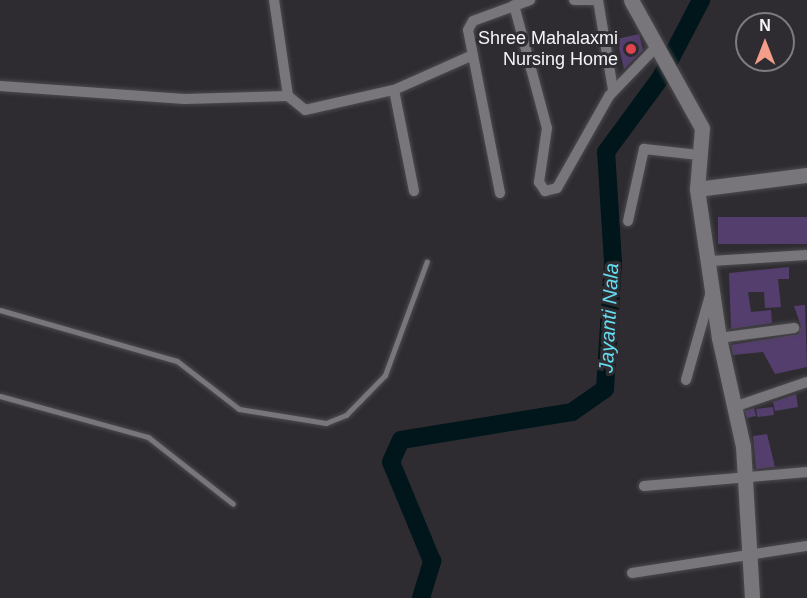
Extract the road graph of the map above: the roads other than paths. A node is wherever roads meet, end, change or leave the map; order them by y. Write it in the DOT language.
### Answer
graph roads {
  1 [pos="274,0"];
  2 [pos="530,0"];
  3 [pos="574,0"];
  4 [pos="597,0"];
  5 [pos="631,0"];
  6 [pos="514,5"];
  7 [pos="657,48"];
  8 [pos="473,55"];
  9 [pos="0,86"];
  10 [pos="394,90"];
  11 [pos="613,90"];
  12 [pos="288,96"];
  13 [pos="699,154"];
  14 [pos="807,175"];
  15 [pos="697,189"];
  16 [pos="414,191"];
  17 [pos="500,193"];
  18 [pos="628,222"];
  19 [pos="807,255"];
  20 [pos="427,261"];
  21 [pos="711,261"];
  22 [pos="714,282"];
  23 [pos="0,310"];
  24 [pos="794,328"];
  25 [pos="719,338"];
  26 [pos="686,380"];
  27 [pos="807,382"];
  28 [pos="0,396"];
  29 [pos="734,407"];
  30 [pos="807,472"];
  31 [pos="747,476"];
  32 [pos="644,486"];
  33 [pos="233,504"];
  34 [pos="807,546"];
  35 [pos="748,553"];
  36 [pos="632,573"];
  37 [pos="752,598"];
  1 -- 12 [label="street"];
  2 -- 6 [label="street"];
  3 -- 4 [label="street"];
  4 -- 11 [label="street"];
  5 -- 7 [label="main road"];
  6 -- 8 [label="street"];
  6 -- 11 [label="street"];
  7 -- 11 [label="street"];
  7 -- 13 [label="main road"];
  8 -- 10 [label="street"];
  8 -- 17 [label="street"];
  9 -- 12 [label="street"];
  10 -- 12 [label="street"];
  10 -- 16 [label="street"];
  13 -- 15 [label="main road"];
  13 -- 18 [label="street"];
  14 -- 15 [label="main road"];
  15 -- 21 [label="main road"];
  19 -- 21 [label="street"];
  20 -- 23 [label="lane"];
  21 -- 22 [label="main road"];
  22 -- 25 [label="main road"];
  22 -- 26 [label="street"];
  24 -- 25 [label="street"];
  25 -- 29 [label="main road"];
  27 -- 29 [label="street"];
  28 -- 33 [label="lane"];
  29 -- 31 [label="main road"];
  30 -- 31 [label="street"];
  31 -- 32 [label="street"];
  31 -- 35 [label="main road"];
  34 -- 35 [label="street"];
  35 -- 36 [label="street"];
  35 -- 37 [label="main road"];
}
